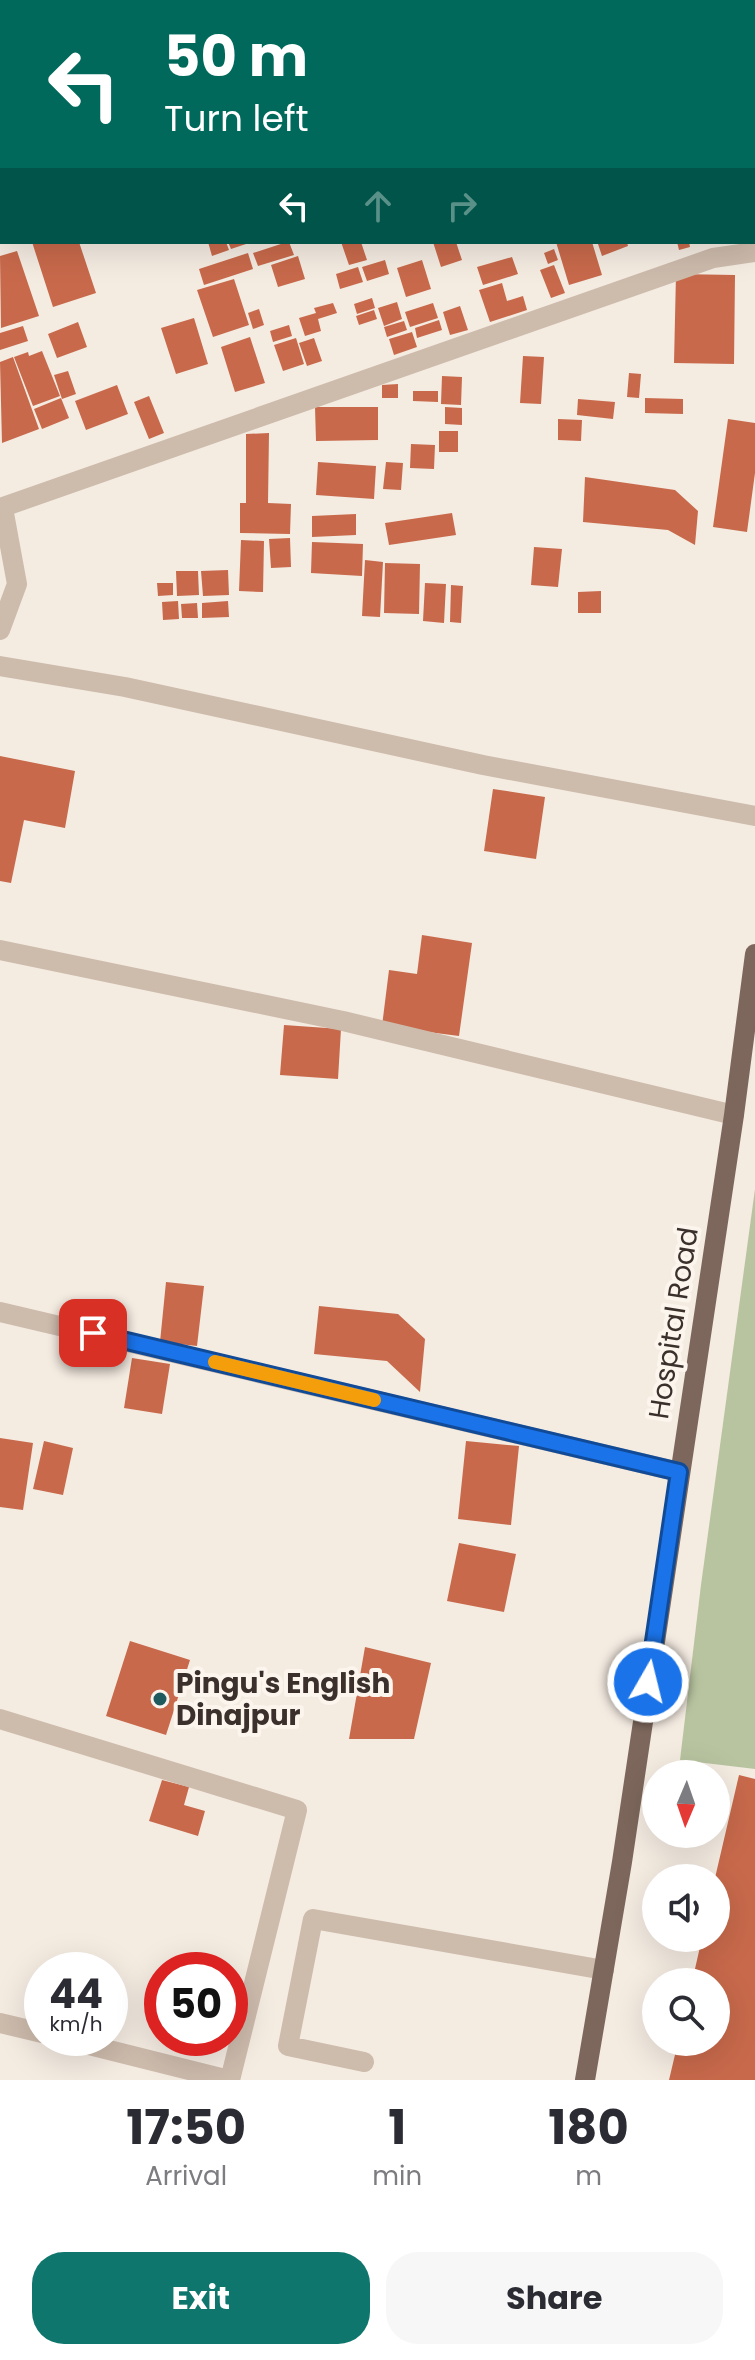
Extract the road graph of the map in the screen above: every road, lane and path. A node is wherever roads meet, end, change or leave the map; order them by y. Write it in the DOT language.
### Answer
graph roads {
  1 [pos="755,252"];
  2 [pos="1,508"];
  3 [pos="0,630"];
  4 [pos="0,666"];
  5 [pos="755,816"];
  6 [pos="0,950"];
  7 [pos="755,954"];
  8 [pos="734,1115"];
  9 [pos="0,1312"];
  10 [pos="679,1472"];
  11 [pos="0,1719"];
  12 [pos="604,1970"];
  13 [pos="0,2023"];
  14 [pos="24,2029"];
  15 [pos="128,2055"];
  16 [pos="364,2062"];
  17 [pos="230,2080"];
  18 [pos="585,2080"];
  1 -- 2 [label="street"];
  2 -- 3 [label="street"];
  4 -- 5 [label="street"];
  6 -- 8 [label="street"];
  7 -- 8 [label="main road, Hospital Road"];
  8 -- 10 [label="main road, Hospital Road"];
  9 -- 10 [label="street"];
  10 -- 12 [label="main road, Hospital Road"];
  11 -- 17 [label="street"];
  12 -- 16 [label="street"];
  12 -- 18 [label="main road, Hospital Road"];
  13 -- 14 [label="street"];
  15 -- 17 [label="street"];
}
